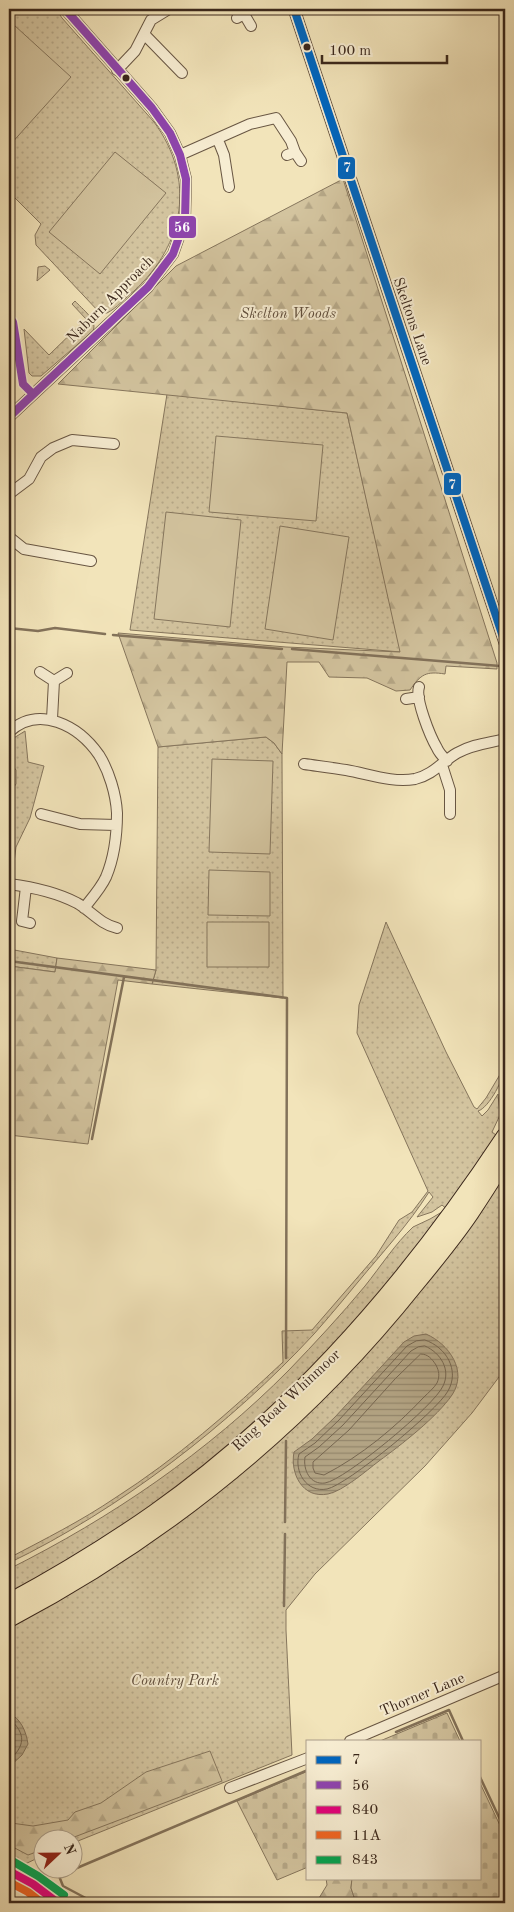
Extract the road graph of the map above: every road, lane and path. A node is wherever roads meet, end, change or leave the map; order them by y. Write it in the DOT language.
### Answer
graph roads {
  1 [pos="65,9"];
  2 [pos="170,9"];
  3 [pos="294,9"];
  4 [pos="241,13"];
  5 [pos="250,26"];
  6 [pos="144,34"];
  7 [pos="117,70"];
  8 [pos="182,74"];
  9 [pos="218,140"];
  10 [pos="180,156"];
  11 [pos="294,156"];
  12 [pos="229,187"];
  13 [pos="9,417"];
  14 [pos="114,444"];
  15 [pos="9,494"];
  16 [pos="9,536"];
  17 [pos="91,561"];
  18 [pos="505,643"];
  19 [pos="40,672"];
  20 [pos="67,673"];
  21 [pos="54,681"];
  22 [pos="406,699"];
  23 [pos="52,719"];
  24 [pos="9,732"];
  25 [pos="505,739"];
  26 [pos="444,763"];
  27 [pos="304,764"];
  28 [pos="41,814"];
  29 [pos="450,814"];
  30 [pos="116,825"];
  31 [pos="9,884"];
  32 [pos="26,887"];
  33 [pos="84,908"];
  34 [pos="30,922"];
  35 [pos="117,928"];
  36 [pos="504,1138"];
  37 [pos="505,1160"];
  38 [pos="464,1210"];
  39 [pos="9,1602"];
  40 [pos="9,1620"];
  41 [pos="505,1675"];
  42 [pos="352,1740"];
  43 [pos="306,1759"];
  44 [pos="230,1788"];
  45 [pos="9,1871"];
  46 [pos="9,1886"];
  47 [pos="57,1903"];
  1 -- 7 [label="street, Naburn Approach"];
  2 -- 6 [label="street"];
  3 -- 18 [label="street, Skeltons Lane"];
  4 -- 5 [label="street"];
  6 -- 7 [label="street"];
  6 -- 8 [label="street"];
  7 -- 10 [label="street, Naburn Approach"];
  9 -- 10 [label="street"];
  9 -- 11 [label="street"];
  9 -- 12 [label="street"];
  10 -- 13 [label="street, Naburn Approach"];
  14 -- 15 [label="street"];
  16 -- 17 [label="street"];
  19 -- 21 [label="street"];
  20 -- 21 [label="street"];
  21 -- 23 [label="street"];
  22 -- 26 [label="street"];
  23 -- 24 [label="street"];
  23 -- 30 [label="street"];
  25 -- 26 [label="street"];
  26 -- 27 [label="street"];
  26 -- 29 [label="street"];
  28 -- 30 [label="street"];
  30 -- 33 [label="street"];
  31 -- 32 [label="street"];
  32 -- 33 [label="street"];
  32 -- 34 [label="street"];
  33 -- 35 [label="street"];
  36 -- 38 [label="highway, Ring Road Whinmoor"];
  37 -- 38 [label="highway, Ring Road Whinmoor"];
  38 -- 39 [label="highway, Ring Road Whinmoor"];
  38 -- 40 [label="highway, Ring Road Whinmoor"];
  41 -- 42 [label="street, Thorner Lane"];
  43 -- 44 [label="street"];
  45 -- 47 [label="highway"];
  46 -- 47 [label="highway"];
}
